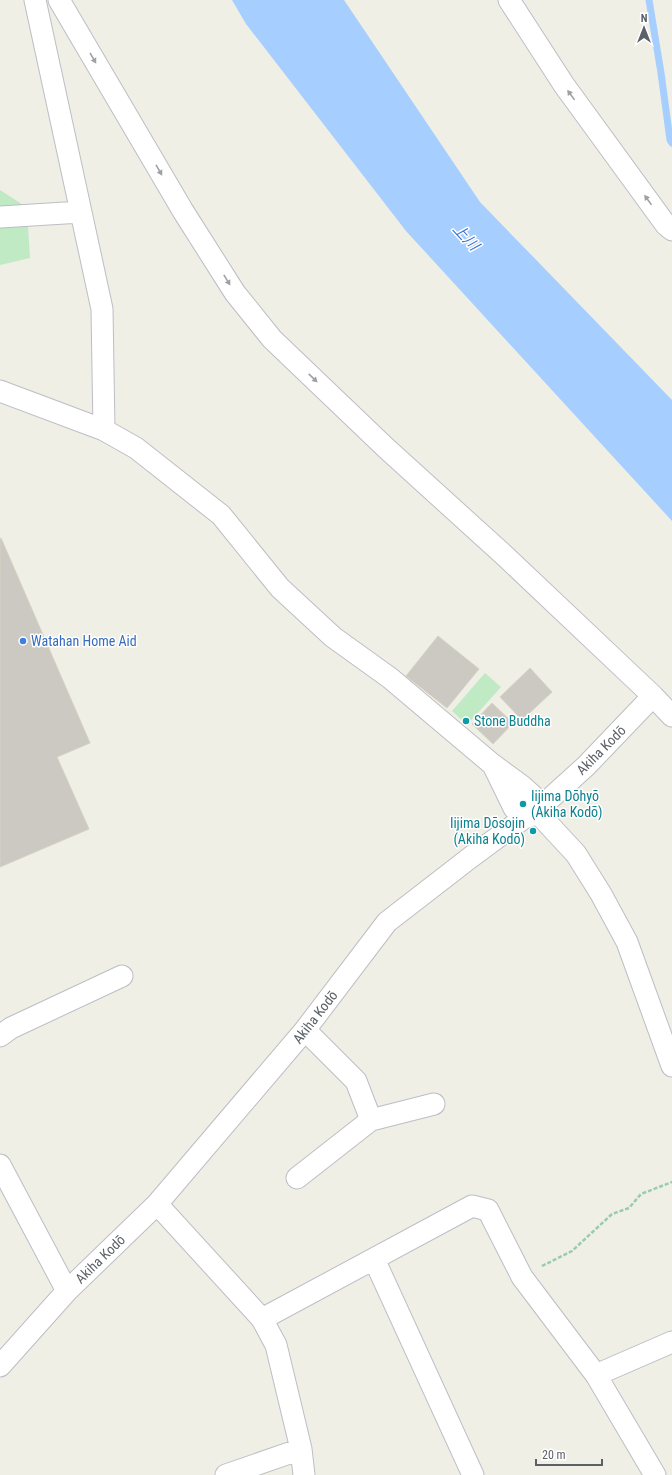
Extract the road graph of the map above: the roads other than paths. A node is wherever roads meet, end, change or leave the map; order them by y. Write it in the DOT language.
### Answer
graph roads {
  1 [pos="35,0"];
  2 [pos="59,0"];
  3 [pos="75,0"];
  4 [pos="509,0"];
  5 [pos="80,35"];
  6 [pos="81,212"];
  7 [pos="0,217"];
  8 [pos="672,230"];
  9 [pos="0,391"];
  10 [pos="104,430"];
  11 [pos="653,696"];
  12 [pos="672,716"];
  13 [pos="535,812"];
  14 [pos="122,976"];
  15 [pos="305,1030"];
  16 [pos="0,1036"];
  17 [pos="672,1066"];
  18 [pos="434,1104"];
  19 [pos="371,1120"];
  20 [pos="0,1165"];
  21 [pos="297,1178"];
  22 [pos="157,1204"];
  23 [pos="374,1259"];
  24 [pos="67,1291"];
  25 [pos="262,1319"];
  26 [pos="672,1342"];
  27 [pos="0,1366"];
  28 [pos="596,1375"];
  29 [pos="301,1449"];
  30 [pos="226,1475"];
  31 [pos="304,1475"];
  32 [pos="473,1475"];
  33 [pos="653,1475"];
  1 -- 6 [label="street"];
  2 -- 5 [label="street"];
  3 -- 5 [label="street"];
  8 -- 4 [label="street, one-way"];
  5 -- 11 [label="street, one-way"];
  6 -- 7 [label="street"];
  6 -- 10 [label="street"];
  9 -- 10 [label="street"];
  10 -- 13 [label="street"];
  11 -- 12 [label="street"];
  11 -- 13 [label="street, Akiha Kodō"];
  13 -- 15 [label="street, Akiha Kodō"];
  13 -- 17 [label="street"];
  14 -- 16 [label="street"];
  15 -- 19 [label="street"];
  15 -- 22 [label="street, Akiha Kodō"];
  18 -- 19 [label="street"];
  19 -- 21 [label="street"];
  20 -- 24 [label="street"];
  22 -- 24 [label="street, Akiha Kodō"];
  22 -- 25 [label="street"];
  23 -- 25 [label="street"];
  23 -- 28 [label="street"];
  23 -- 32 [label="street"];
  24 -- 27 [label="street, Akiha Kodō"];
  25 -- 29 [label="street"];
  26 -- 28 [label="street"];
  28 -- 33 [label="street"];
  29 -- 30 [label="street"];
  29 -- 31 [label="street"];
}
